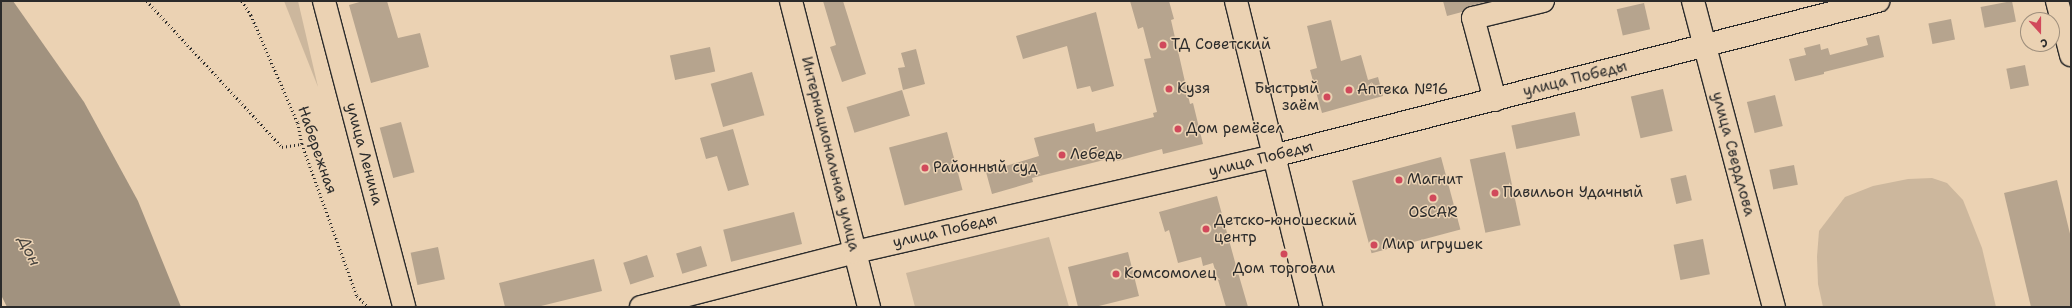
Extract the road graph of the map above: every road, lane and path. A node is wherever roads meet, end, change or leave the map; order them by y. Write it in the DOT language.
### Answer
graph roads {
  1 [pos="147,1"];
  2 [pos="242,1"];
  3 [pos="324,1"];
  4 [pos="791,1"];
  5 [pos="1236,1"];
  6 [pos="1543,1"];
  7 [pos="1693,1"];
  8 [pos="1878,1"];
  9 [pos="2056,1"];
  10 [pos="1856,4"];
  11 [pos="1705,46"];
  12 [pos="2071,55"];
  13 [pos="1495,100"];
  14 [pos="302,144"];
  15 [pos="1274,156"];
  16 [pos="855,252"];
  17 [pos="369,307"];
  18 [pos="404,307"];
  19 [pos="641,307"];
  20 [pos="869,307"];
  21 [pos="1311,307"];
  22 [pos="1774,307"];
  1 -- 14 [label="path"];
  2 -- 14 [label="path, Набережная"];
  3 -- 18 [label="street, улица Ленина"];
  4 -- 16 [label="street, Интернациональная улица"];
  5 -- 15 [label="street"];
  6 -- 13 [label="street"];
  7 -- 11 [label="street, улица Свердлова"];
  8 -- 10 [label="street, улица Победы"];
  9 -- 12 [label="street"];
  10 -- 11 [label="street, улица Победы"];
  11 -- 13 [label="street, улица Победы"];
  11 -- 22 [label="street, улица Свердлова"];
  13 -- 15 [label="street, улица Победы"];
  14 -- 17 [label="path, Набережная"];
  15 -- 16 [label="street, улица Победы"];
  15 -- 21 [label="street"];
  16 -- 19 [label="street, улица Победы"];
  16 -- 20 [label="street, Интернациональная улица"];
}
